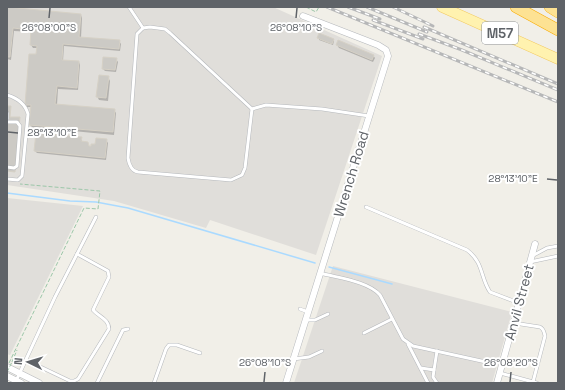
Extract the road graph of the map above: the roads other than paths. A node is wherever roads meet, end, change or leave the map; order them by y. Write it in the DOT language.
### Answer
graph roads {
  1 [pos="129,7"];
  2 [pos="442,7"];
  3 [pos="516,7"];
  4 [pos="550,7"];
  5 [pos="558,12"];
  6 [pos="303,16"];
  7 [pos="143,28"];
  8 [pos="558,30"];
  9 [pos="558,59"];
  10 [pos="7,95"];
  11 [pos="252,109"];
  12 [pos="7,113"];
  13 [pos="370,116"];
  14 [pos="7,120"];
  15 [pos="7,167"];
  16 [pos="7,179"];
  17 [pos="366,207"];
  18 [pos="96,217"];
  19 [pos="535,244"];
  20 [pos="558,246"];
  21 [pos="77,254"];
  22 [pos="558,256"];
  23 [pos="531,259"];
  24 [pos="320,273"];
  25 [pos="519,303"];
  26 [pos="300,309"];
  27 [pos="308,312"];
  28 [pos="328,314"];
  29 [pos="306,320"];
  30 [pos="392,320"];
  31 [pos="514,323"];
  32 [pos="128,329"];
  33 [pos="364,333"];
  34 [pos="408,344"];
  35 [pos="322,350"];
  36 [pos="437,351"];
  37 [pos="200,353"];
  38 [pos="293,358"];
  39 [pos="26,360"];
  40 [pos="486,362"];
  41 [pos="7,367"];
  42 [pos="421,368"];
  43 [pos="434,370"];
  44 [pos="20,373"];
  45 [pos="500,373"];
  46 [pos="8,377"];
  47 [pos="18,382"];
  48 [pos="535,382"];
  49 [pos="39,383"];
  50 [pos="97,383"];
  51 [pos="154,383"];
  52 [pos="286,383"];
  53 [pos="428,383"];
  54 [pos="437,383"];
  55 [pos="497,383"];
  1 -- 7 [label="lane"];
  2 -- 9 [label="main road, M57"];
  3 -- 8 [label="highway"];
  4 -- 5 [label="highway"];
  6 -- 13 [label="street, Wrench Road"];
  7 -- 11 [label="lane"];
  7 -- 11 [label="lane"];
  10 -- 16 [label="lane"];
  11 -- 13 [label="lane"];
  12 -- 14 [label="lane"];
  13 -- 24 [label="street, Wrench Road"];
  14 -- 15 [label="lane"];
  17 -- 25 [label="lane"];
  18 -- 21 [label="lane"];
  19 -- 23 [label="street, Anvil Street"];
  20 -- 23 [label="lane"];
  21 -- 39 [label="lane"];
  21 -- 39 [label="lane"];
  22 -- 23 [label="lane"];
  23 -- 25 [label="street, Anvil Street"];
  24 -- 27 [label="street, Wrench Road"];
  24 -- 30 [label="lane"];
  25 -- 31 [label="street, Anvil Street"];
  26 -- 27 [label="lane"];
  27 -- 29 [label="street, Wrench Road"];
  28 -- 29 [label="lane"];
  29 -- 38 [label="street, Wrench Road"];
  30 -- 33 [label="lane"];
  30 -- 34 [label="lane"];
  31 -- 45 [label="street, Anvil Street"];
  31 -- 48 [label="lane"];
  32 -- 50 [label="lane"];
  34 -- 36 [label="lane"];
  34 -- 42 [label="lane"];
  35 -- 38 [label="lane"];
  36 -- 40 [label="lane"];
  36 -- 43 [label="lane"];
  37 -- 51 [label="lane"];
  38 -- 52 [label="street, Wrench Road"];
  39 -- 44 [label="lane"];
  41 -- 44 [label="street"];
  42 -- 43 [label="lane"];
  42 -- 53 [label="lane"];
  43 -- 54 [label="lane"];
  44 -- 47 [label="lane"];
  44 -- 49 [label="street"];
  45 -- 48 [label="lane"];
  45 -- 55 [label="street, Anvil Street"];
  46 -- 47 [label="street"];
}
